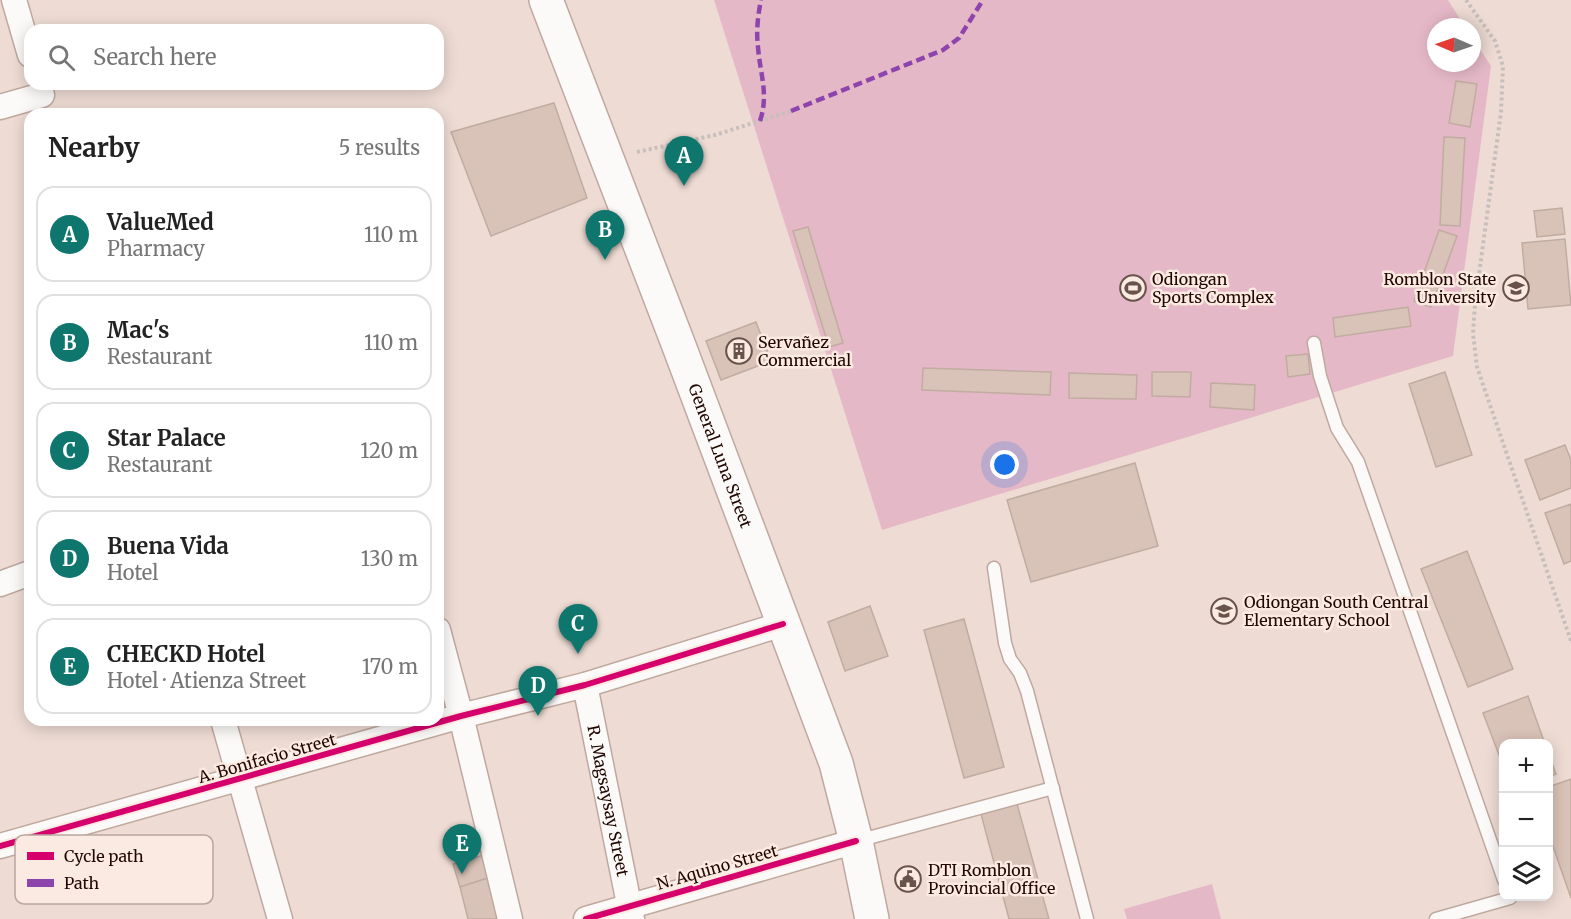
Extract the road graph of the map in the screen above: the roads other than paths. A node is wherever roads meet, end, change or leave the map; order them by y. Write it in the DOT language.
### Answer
graph roads {
  1 [pos="14,0"];
  2 [pos="546,0"];
  3 [pos="24,34"];
  4 [pos="43,98"];
  5 [pos="0,107"];
  6 [pos="1314,343"];
  7 [pos="994,568"];
  8 [pos="24,575"];
  9 [pos="0,584"];
  10 [pos="783,624"];
  11 [pos="444,652"];
  12 [pos="585,685"];
  13 [pos="461,716"];
  14 [pos="444,721"];
  15 [pos="225,726"];
  16 [pos="426,726"];
  17 [pos="240,780"];
  18 [pos="1053,788"];
  19 [pos="40,835"];
  20 [pos="856,841"];
  21 [pos="15,842"];
  22 [pos="0,846"];
  23 [pos="1499,868"];
  24 [pos="1499,901"];
  25 [pos="631,912"];
  26 [pos="280,919"];
  27 [pos="510,919"];
  28 [pos="586,919"];
  29 [pos="872,919"];
  30 [pos="1087,919"];
  31 [pos="1436,919"];
  1 -- 3 [label="street"];
  2 -- 10 [label="main road, General Luna Street"];
  4 -- 5 [label="street"];
  6 -- 23 [label="lane"];
  7 -- 18 [label="lane"];
  8 -- 9 [label="street"];
  10 -- 12 [label="street, A. Bonifacio Street"];
  10 -- 20 [label="main road, General Luna Street"];
  11 -- 13 [label="street"];
  12 -- 13 [label="street, A. Bonifacio Street"];
  12 -- 25 [label="street, R. Magsaysay Street"];
  13 -- 14 [label="street, A. Bonifacio Street"];
  13 -- 27 [label="street"];
  15 -- 17 [label="street"];
  16 -- 17 [label="street, A. Bonifacio Street"];
  17 -- 19 [label="street, A. Bonifacio Street"];
  17 -- 26 [label="street"];
  18 -- 20 [label="lane"];
  18 -- 30 [label="lane"];
  20 -- 25 [label="street, N. Aquino Street"];
  20 -- 29 [label="main road, General Luna Street"];
  21 -- 22 [label="street, A. Bonifacio Street"];
  24 -- 31 [label="lane"];
  25 -- 28 [label="street, N. Aquino Street"];
}
